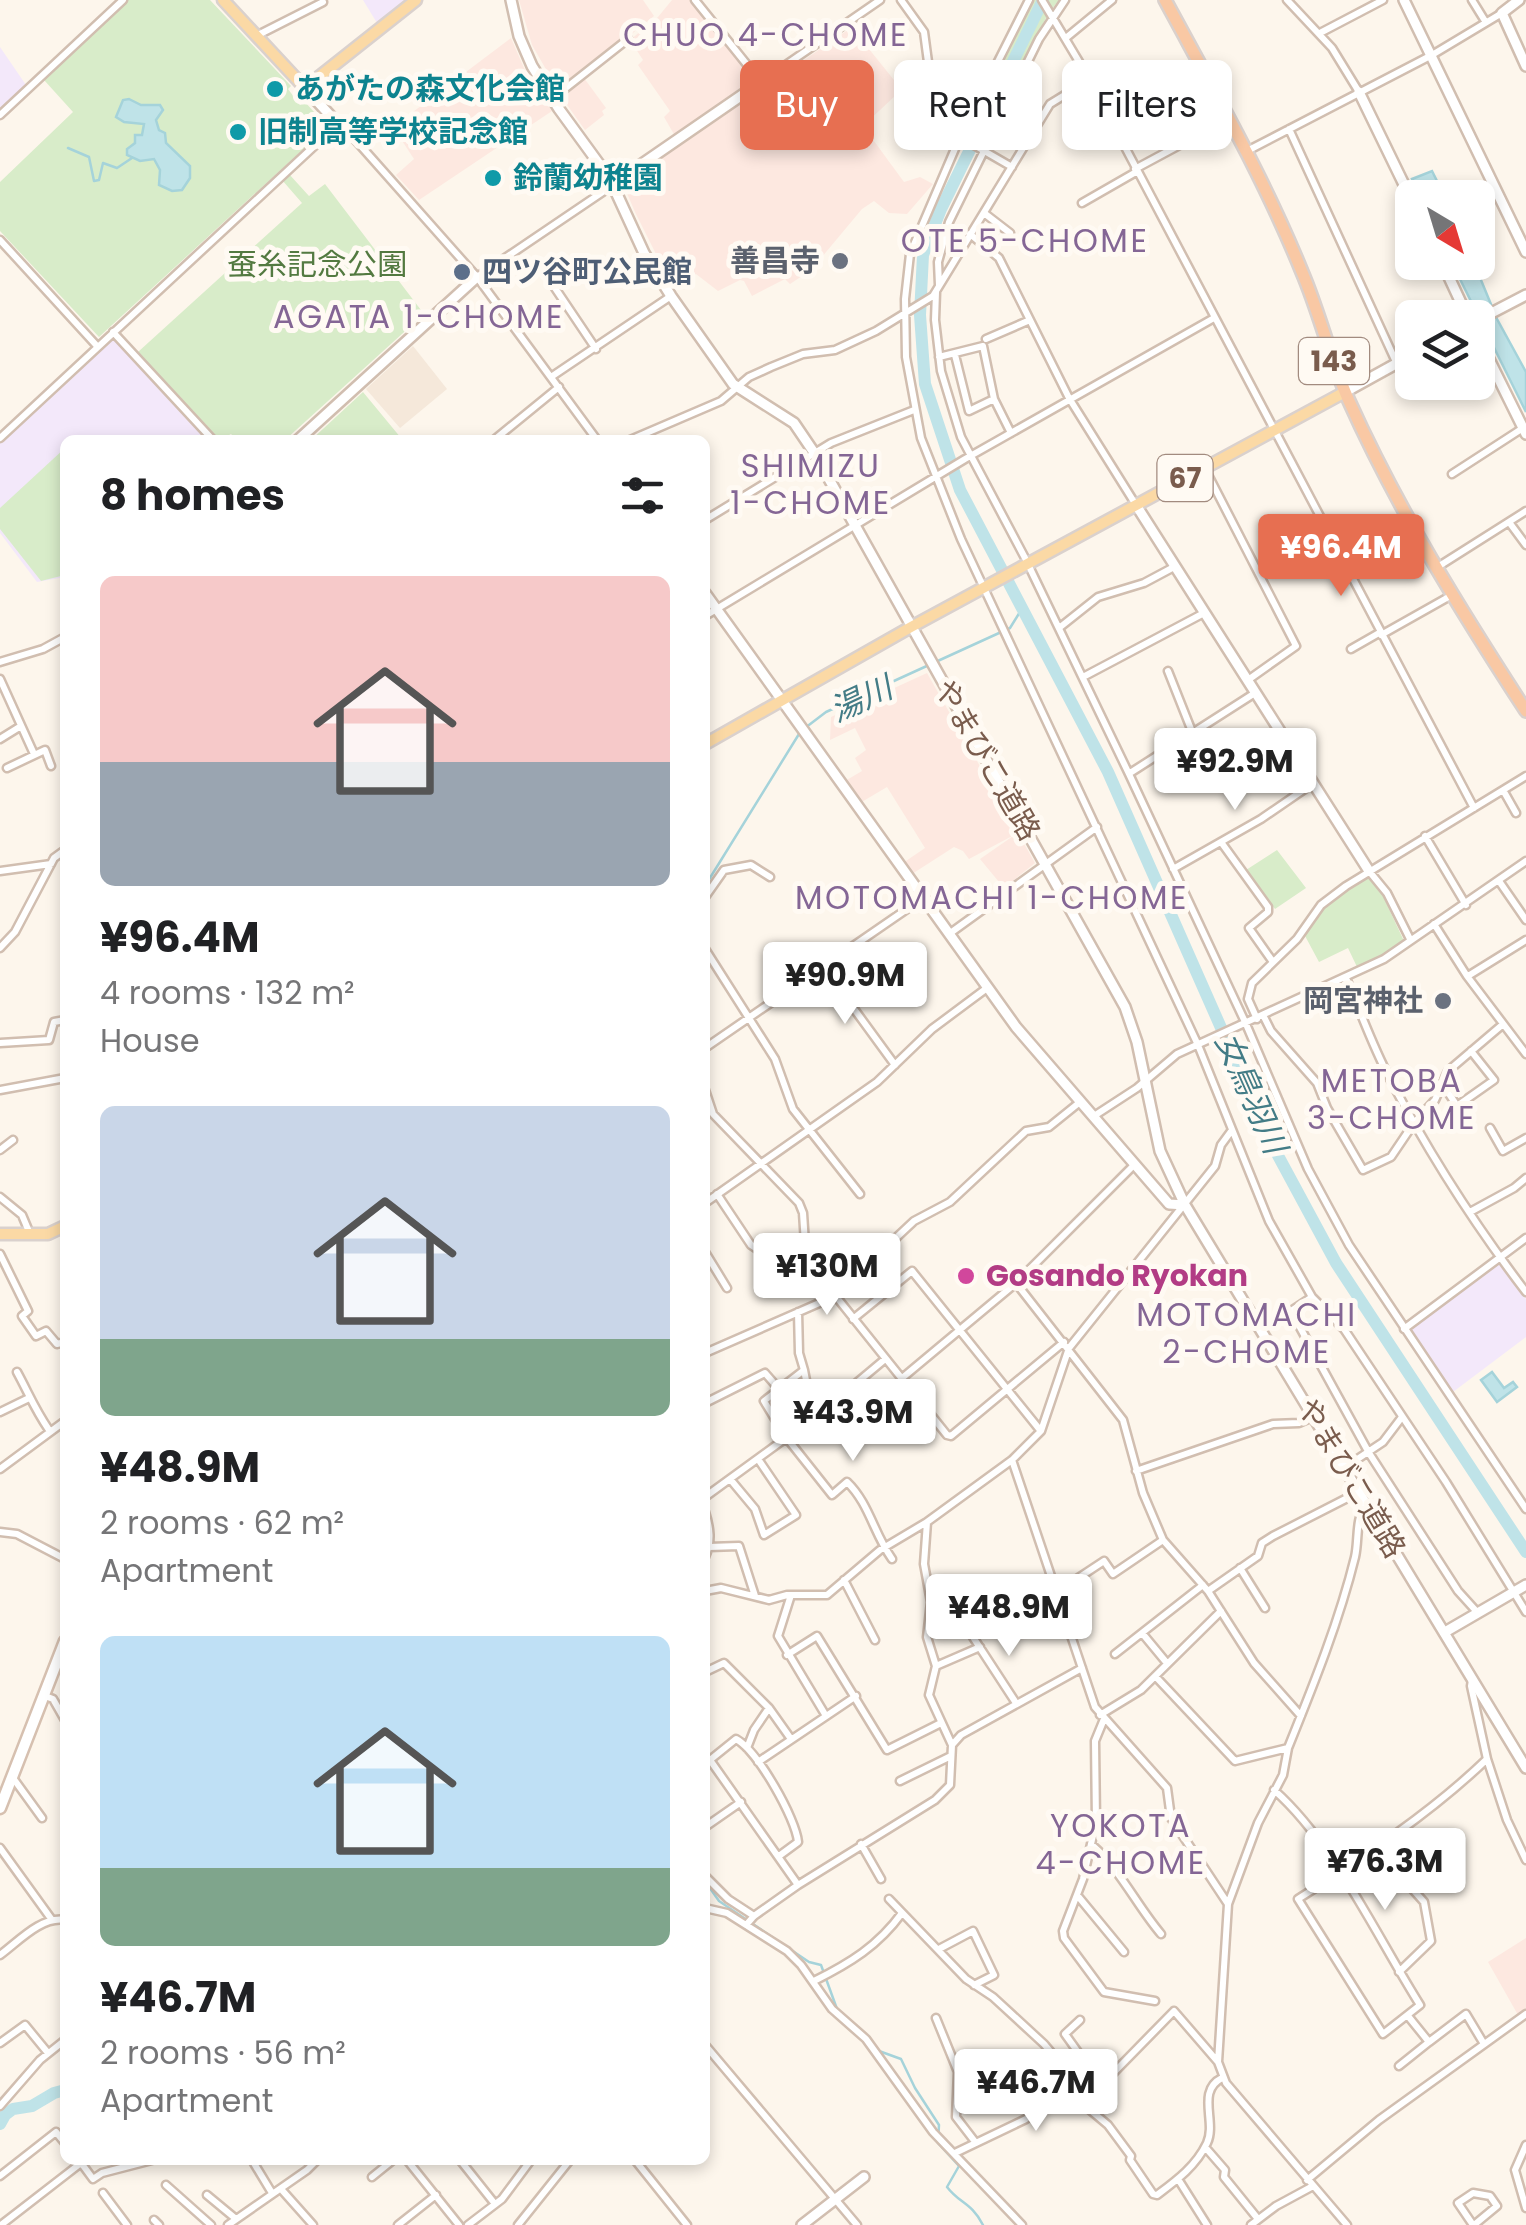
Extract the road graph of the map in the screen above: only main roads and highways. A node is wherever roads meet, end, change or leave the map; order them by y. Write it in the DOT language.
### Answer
graph roads {
  1 [pos="223,0"];
  2 [pos="416,0"];
  3 [pos="1165,0"];
  4 [pos="1346,392"];
  5 [pos="1526,711"];
  6 [pos="710,741"];
  7 [pos="60,1228"];
  8 [pos="0,1234"];
  9 [pos="60,1654"];
  10 [pos="0,1808"];
  1 -- 2 [label="main road"];
  3 -- 4 [label="highway, 143"];
  4 -- 5 [label="highway, 143"];
  4 -- 6 [label="main road, 67"];
  7 -- 8 [label="main road"];
  9 -- 10 [label="main road"];
}
